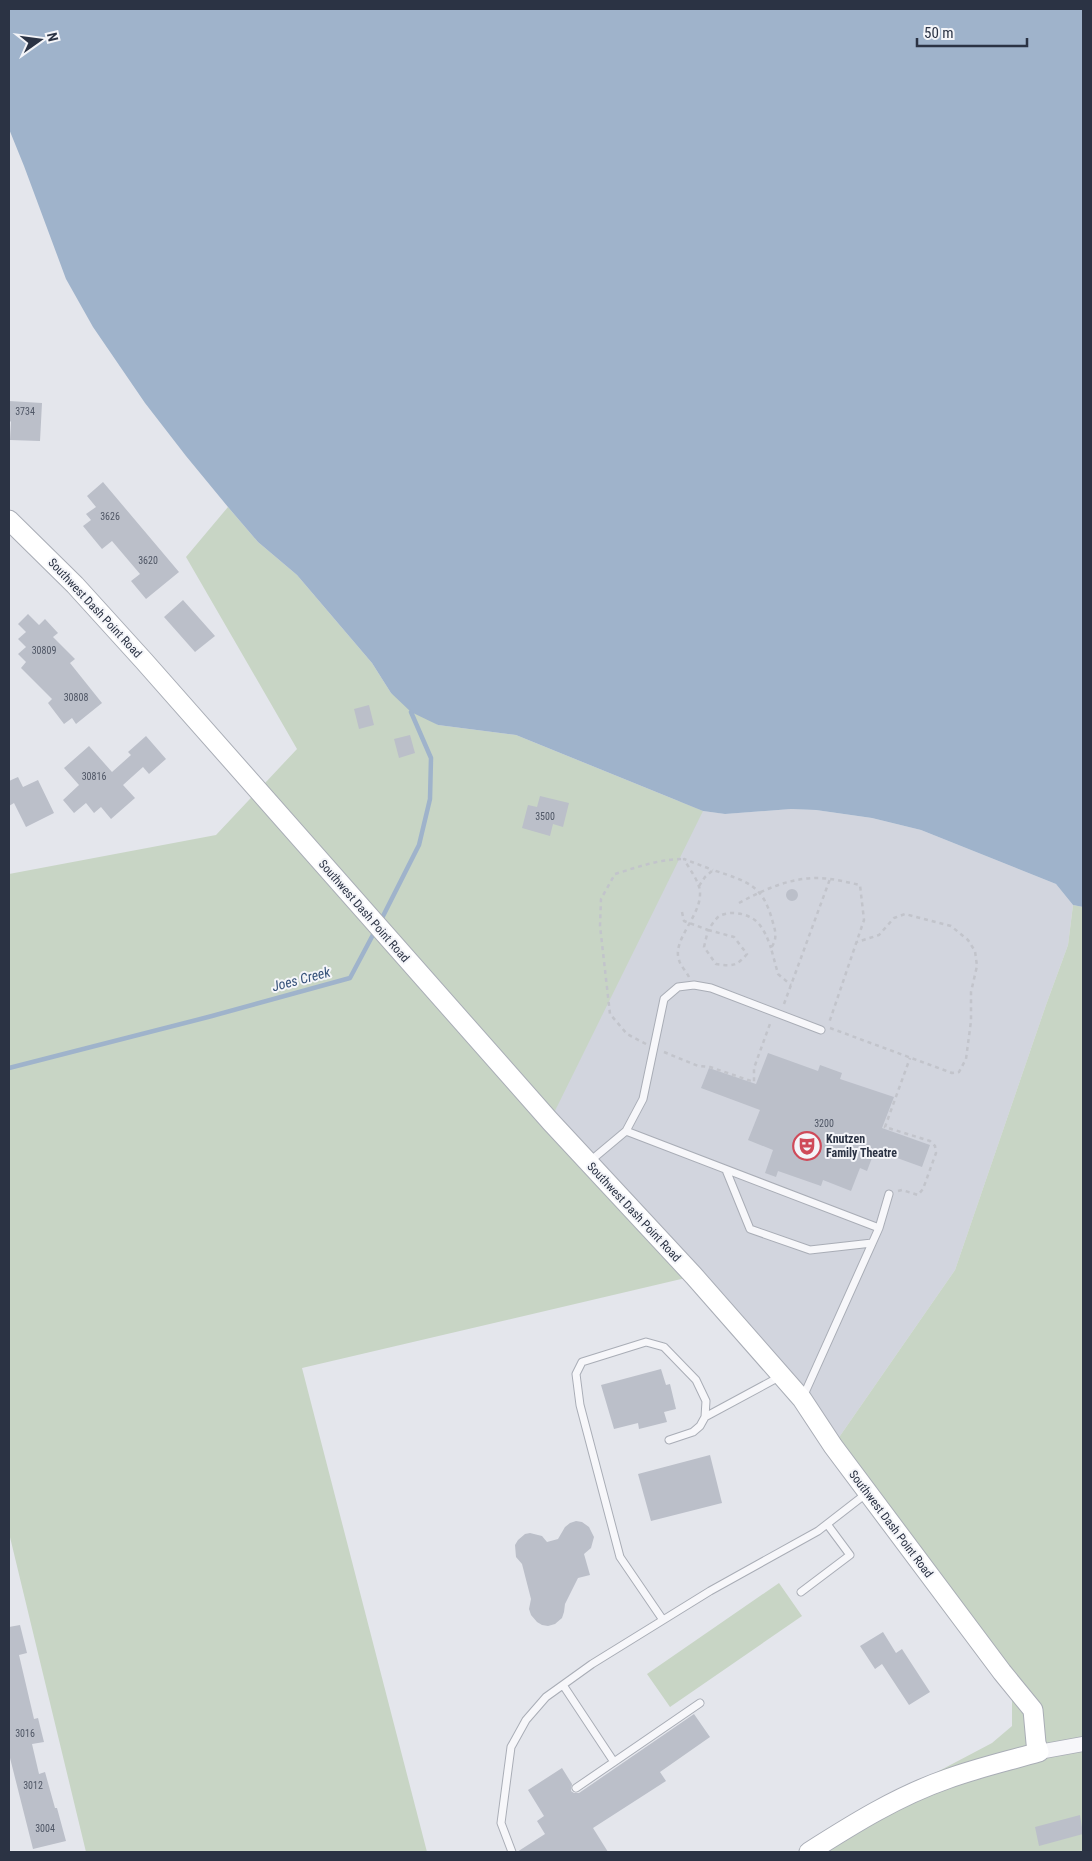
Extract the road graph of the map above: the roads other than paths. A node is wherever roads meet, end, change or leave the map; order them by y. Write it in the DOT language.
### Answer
graph roads {
  1 [pos="9,520"];
  2 [pos="821,1030"];
  3 [pos="626,1131"];
  4 [pos="588,1162"];
  5 [pos="726,1170"];
  6 [pos="890,1194"];
  7 [pos="879,1228"];
  8 [pos="872,1243"];
  9 [pos="782,1376"];
  10 [pos="802,1399"];
  11 [pos="705,1418"];
  12 [pos="668,1440"];
  13 [pos="868,1493"];
  14 [pos="827,1524"];
  15 [pos="801,1592"];
  16 [pos="663,1620"];
  17 [pos="563,1685"];
  18 [pos="700,1703"];
  19 [pos="1083,1744"];
  20 [pos="1039,1752"];
  21 [pos="614,1762"];
  22 [pos="576,1788"];
  23 [pos="512,1852"];
  24 [pos="809,1852"];
  1 -- 4 [label="main road, Southwest Dash Point Road"];
  2 -- 3 [label="lane"];
  3 -- 4 [label="lane"];
  3 -- 5 [label="lane"];
  4 -- 9 [label="main road, Southwest Dash Point Road"];
  5 -- 7 [label="lane"];
  5 -- 8 [label="lane"];
  6 -- 7 [label="lane"];
  7 -- 8 [label="lane"];
  8 -- 10 [label="lane"];
  9 -- 10 [label="main road, Southwest Dash Point Road"];
  9 -- 11 [label="lane"];
  10 -- 13 [label="main road, Southwest Dash Point Road"];
  11 -- 12 [label="lane"];
  11 -- 16 [label="lane"];
  13 -- 14 [label="lane"];
  13 -- 20 [label="main road, Southwest Dash Point Road"];
  14 -- 15 [label="lane"];
  14 -- 16 [label="lane"];
  16 -- 17 [label="lane"];
  17 -- 21 [label="lane"];
  17 -- 23 [label="lane"];
  18 -- 21 [label="lane"];
  19 -- 20 [label="street"];
  20 -- 24 [label="main road"];
  21 -- 22 [label="lane"];
}
